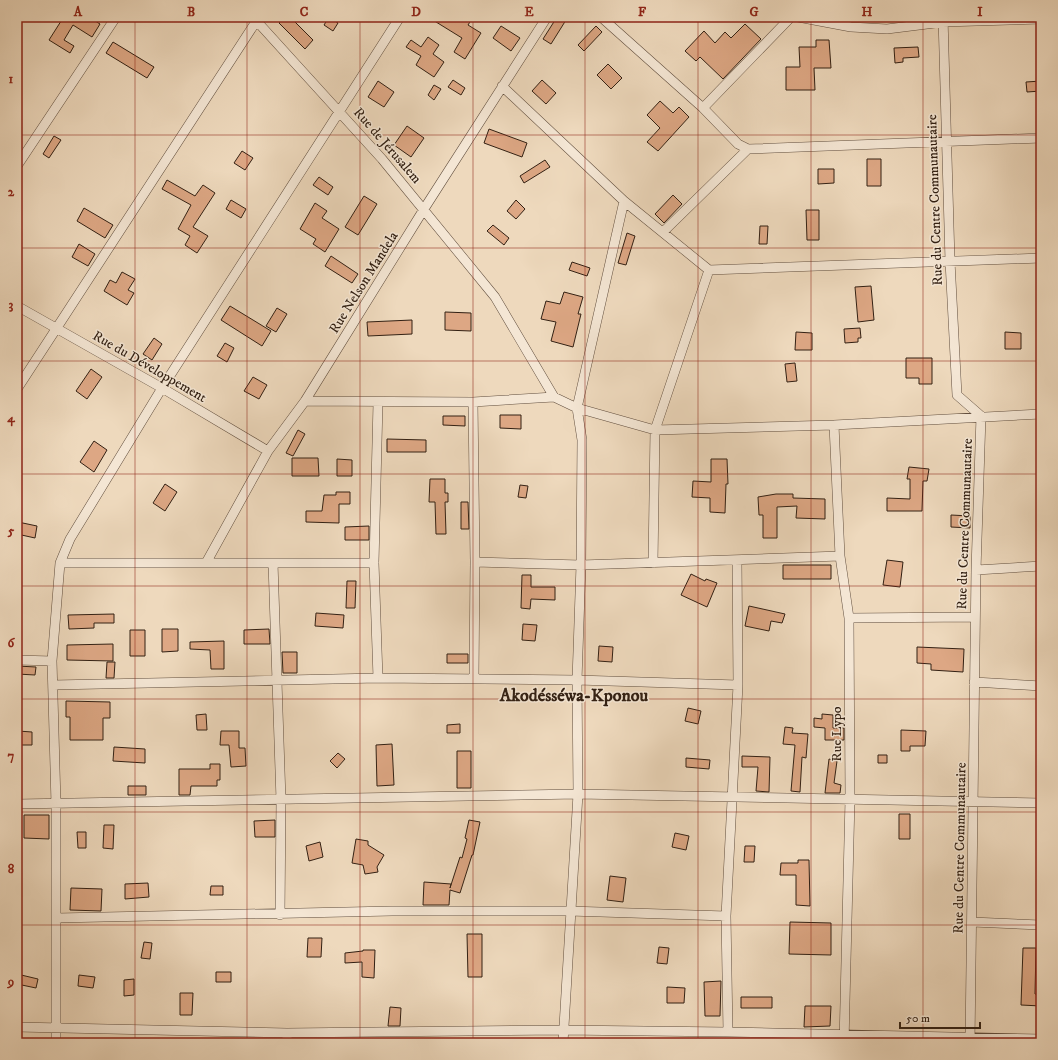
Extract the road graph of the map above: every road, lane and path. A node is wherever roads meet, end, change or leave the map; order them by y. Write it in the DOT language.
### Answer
graph roads {
  1 [pos="116,17"];
  2 [pos="400,17"];
  3 [pos="547,17"];
  4 [pos="601,17"];
  5 [pos="791,17"];
  6 [pos="798,17"];
  7 [pos="256,18"];
  8 [pos="943,19"];
  9 [pos="1041,19"];
  10 [pos="502,86"];
  11 [pos="703,108"];
  12 [pos="340,110"];
  13 [pos="1041,138"];
  14 [pos="946,142"];
  15 [pos="748,149"];
  16 [pos="17,166"];
  17 [pos="624,201"];
  18 [pos="424,209"];
  19 [pos="663,232"];
  20 [pos="1041,258"];
  21 [pos="950,261"];
  22 [pos="709,270"];
  23 [pos="17,306"];
  24 [pos="56,327"];
  25 [pos="162,388"];
  26 [pos="17,389"];
  27 [pos="554,397"];
  28 [pos="305,402"];
  29 [pos="473,402"];
  30 [pos="378,403"];
  31 [pos="577,408"];
  32 [pos="1041,414"];
  33 [pos="981,416"];
  34 [pos="834,425"];
  35 [pos="655,430"];
  36 [pos="268,451"];
  37 [pos="840,556"];
  38 [pos="737,560"];
  39 [pos="475,562"];
  40 [pos="60,563"];
  41 [pos="206,563"];
  42 [pos="273,563"];
  43 [pos="374,563"];
  44 [pos="653,564"];
  45 [pos="581,565"];
  46 [pos="1041,566"];
  47 [pos="976,570"];
  48 [pos="975,617"];
  49 [pos="849,618"];
  50 [pos="17,660"];
  51 [pos="52,660"];
  52 [pos="378,678"];
  53 [pos="474,678"];
  54 [pos="577,680"];
  55 [pos="277,681"];
  56 [pos="974,682"];
  57 [pos="53,685"];
  58 [pos="738,685"];
  59 [pos="1041,686"];
  60 [pos="578,794"];
  61 [pos="731,797"];
  62 [pos="850,799"];
  63 [pos="281,800"];
  64 [pos="973,802"];
  65 [pos="1041,803"];
  66 [pos="17,804"];
  67 [pos="56,804"];
  68 [pos="569,911"];
  69 [pos="280,915"];
  70 [pos="726,916"];
  71 [pos="57,918"];
  72 [pos="972,922"];
  73 [pos="1041,925"];
  74 [pos="17,1027"];
  75 [pos="56,1027"];
  76 [pos="564,1030"];
  77 [pos="728,1032"];
  78 [pos="287,1033"];
  79 [pos="844,1038"];
  80 [pos="1041,1039"];
  81 [pos="971,1040"];
  82 [pos="56,1043"];
  83 [pos="287,1043"];
  84 [pos="563,1043"];
  1 -- 16 [label="street"];
  2 -- 12 [label="street"];
  3 -- 10 [label="street, Rue Nelson Mandela"];
  4 -- 11 [label="street"];
  5 -- 11 [label="street"];
  6 -- 8 [label="street"];
  7 -- 12 [label="street, Rue de Jérusalem"];
  7 -- 24 [label="street"];
  8 -- 9 [label="street"];
  8 -- 14 [label="street, Rue du Centre Communautaire"];
  10 -- 17 [label="street"];
  10 -- 18 [label="street, Rue Nelson Mandela"];
  11 -- 15 [label="street"];
  12 -- 18 [label="street, Rue de Jérusalem"];
  12 -- 25 [label="street"];
  13 -- 14 [label="street"];
  14 -- 15 [label="street"];
  14 -- 21 [label="street, Rue du Centre Communautaire"];
  15 -- 19 [label="street"];
  17 -- 19 [label="street"];
  17 -- 31 [label="street"];
  18 -- 27 [label="street, Rue de Jérusalem"];
  18 -- 28 [label="street, Rue Nelson Mandela"];
  19 -- 22 [label="street"];
  20 -- 21 [label="street"];
  21 -- 22 [label="street"];
  21 -- 33 [label="street, Rue du Centre Communautaire"];
  22 -- 35 [label="street"];
  23 -- 24 [label="street, Rue du Développement"];
  24 -- 25 [label="street, Rue du Développement"];
  24 -- 26 [label="street"];
  25 -- 36 [label="street, Rue du Développement"];
  25 -- 40 [label="street"];
  27 -- 29 [label="street"];
  27 -- 31 [label="street"];
  28 -- 30 [label="street"];
  28 -- 36 [label="street, Rue Nelson Mandela"];
  29 -- 30 [label="street"];
  29 -- 39 [label="street"];
  30 -- 43 [label="street"];
  31 -- 35 [label="street"];
  31 -- 45 [label="street"];
  32 -- 33 [label="street"];
  33 -- 34 [label="street"];
  33 -- 47 [label="street, Rue du Centre Communautaire"];
  34 -- 35 [label="street"];
  34 -- 37 [label="street, Rue Lypo"];
  35 -- 44 [label="street"];
  36 -- 41 [label="street, Rue Nelson Mandela"];
  37 -- 38 [label="street"];
  37 -- 49 [label="street, Rue Lypo"];
  38 -- 44 [label="street"];
  38 -- 58 [label="street"];
  39 -- 45 [label="street"];
  39 -- 53 [label="street"];
  40 -- 41 [label="street"];
  40 -- 51 [label="street"];
  41 -- 42 [label="street"];
  42 -- 43 [label="street"];
  42 -- 55 [label="street"];
  43 -- 52 [label="street"];
  44 -- 45 [label="street"];
  45 -- 54 [label="street"];
  46 -- 47 [label="street"];
  47 -- 48 [label="street, Rue du Centre Communautaire"];
  48 -- 49 [label="street"];
  48 -- 56 [label="street, Rue du Centre Communautaire"];
  49 -- 62 [label="street, Rue Lypo"];
  50 -- 51 [label="street"];
  51 -- 57 [label="street"];
  52 -- 53 [label="street"];
  52 -- 55 [label="street"];
  53 -- 54 [label="street"];
  54 -- 58 [label="street"];
  54 -- 60 [label="street"];
  55 -- 57 [label="street"];
  55 -- 63 [label="street"];
  56 -- 59 [label="street"];
  56 -- 64 [label="street, Rue du Centre Communautaire"];
  57 -- 67 [label="street"];
  58 -- 61 [label="street"];
  60 -- 61 [label="street"];
  60 -- 63 [label="street"];
  60 -- 68 [label="street"];
  61 -- 62 [label="street"];
  61 -- 70 [label="street"];
  62 -- 64 [label="street"];
  62 -- 79 [label="street, Rue Lypo"];
  63 -- 67 [label="street"];
  63 -- 69 [label="street"];
  64 -- 65 [label="street"];
  64 -- 72 [label="street, Rue du Centre Communautaire"];
  66 -- 67 [label="street"];
  67 -- 71 [label="street"];
  68 -- 69 [label="street"];
  68 -- 70 [label="street"];
  68 -- 76 [label="street"];
  69 -- 71 [label="street"];
  70 -- 77 [label="street"];
  71 -- 75 [label="street"];
  72 -- 73 [label="street"];
  72 -- 81 [label="street, Rue du Centre Communautaire"];
  74 -- 75 [label="street"];
  75 -- 78 [label="street"];
  75 -- 82 [label="street"];
  76 -- 77 [label="street"];
  76 -- 78 [label="street"];
  76 -- 84 [label="street"];
  77 -- 79 [label="street"];
  78 -- 83 [label="street"];
  79 -- 81 [label="street"];
  80 -- 81 [label="street"];
}
